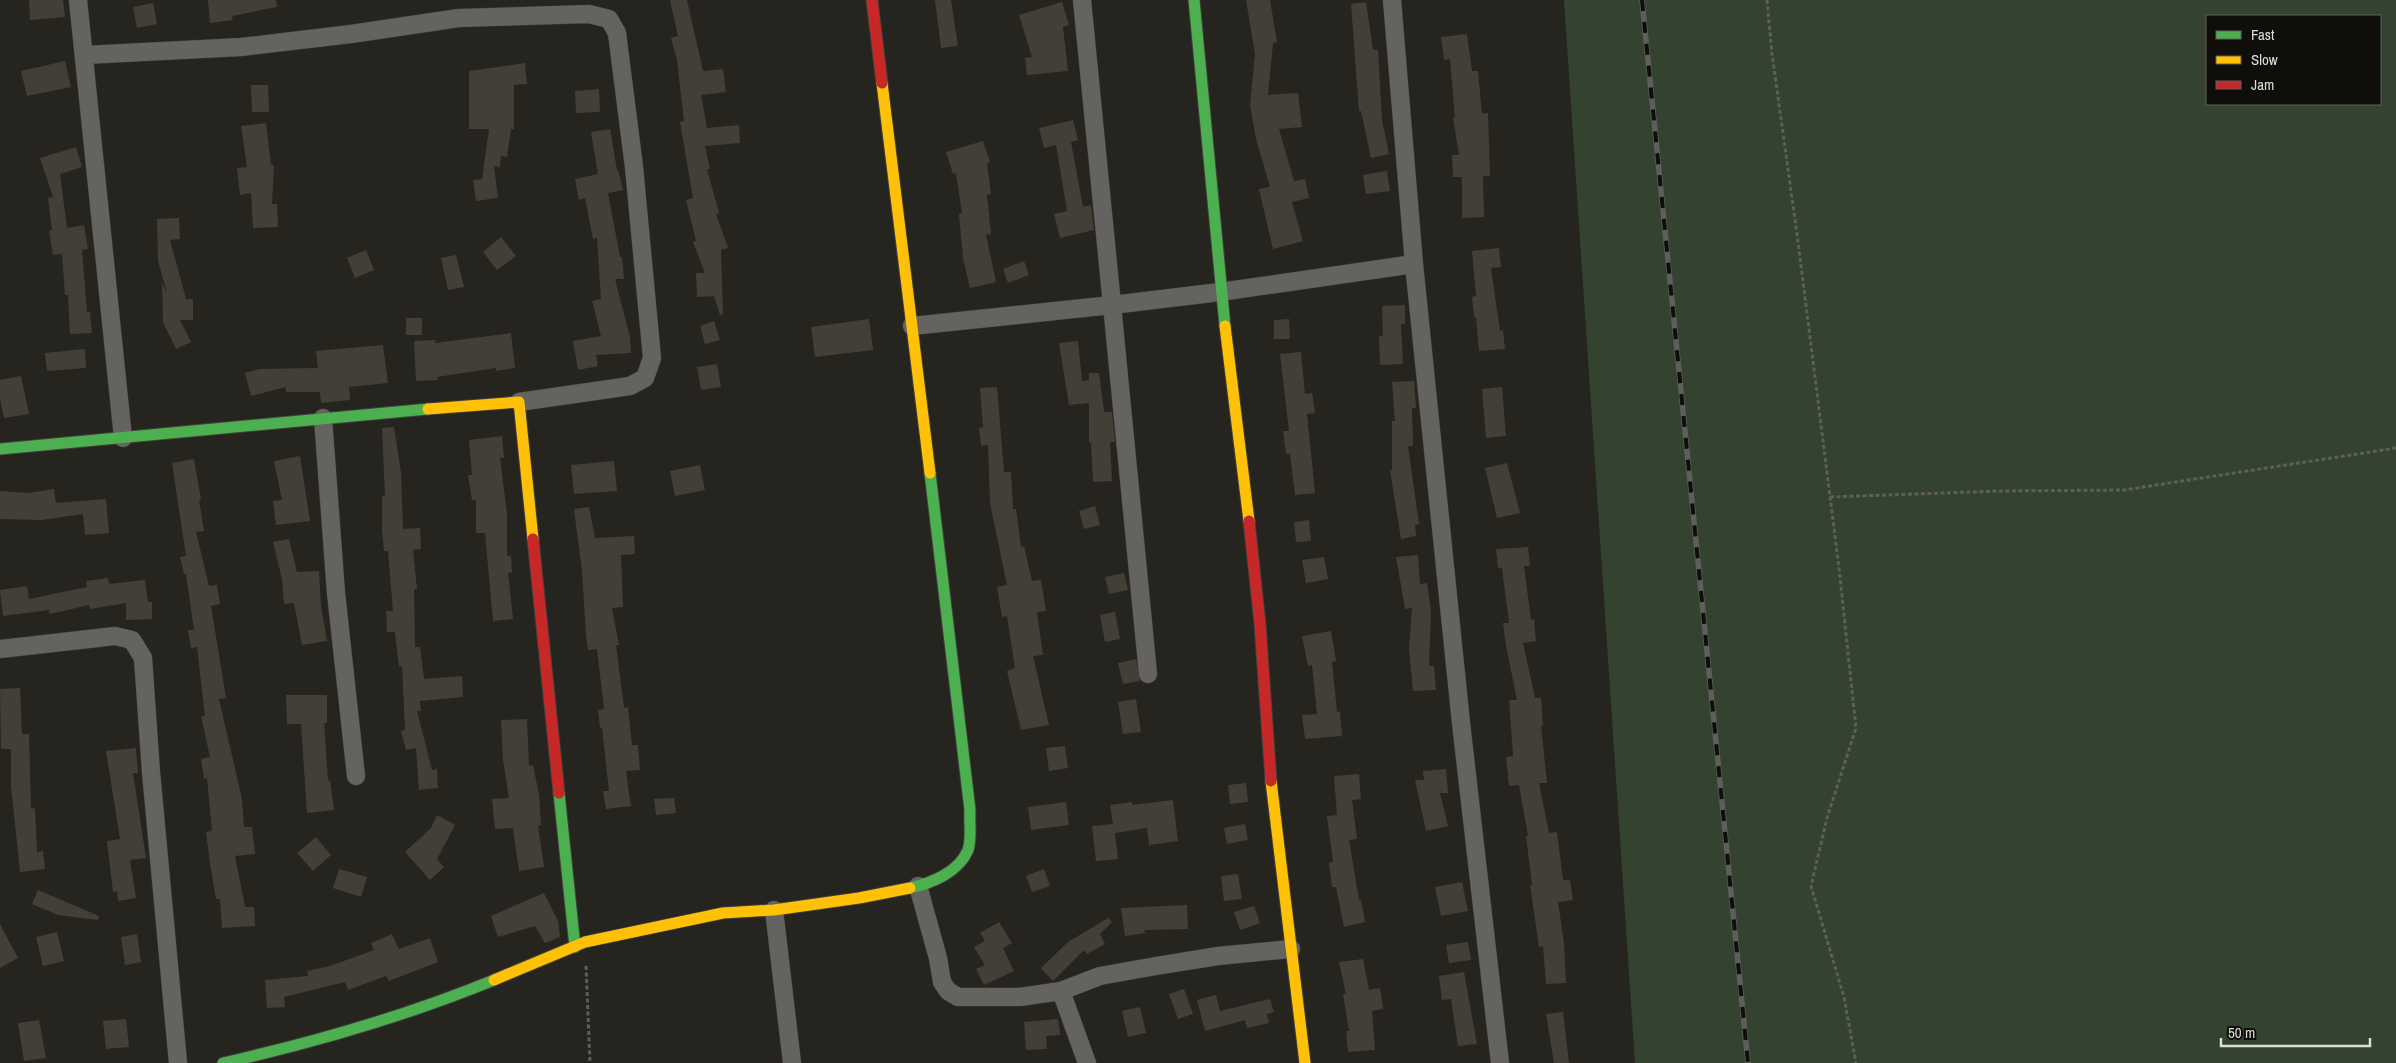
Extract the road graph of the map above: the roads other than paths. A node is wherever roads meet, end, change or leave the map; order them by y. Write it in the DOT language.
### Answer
graph roads {
  1 [pos="78,0"];
  2 [pos="872,0"];
  3 [pos="1082,0"];
  4 [pos="1194,0"];
  5 [pos="1392,0"];
  6 [pos="85,55"];
  7 [pos="1414,264"];
  8 [pos="1220,292"];
  9 [pos="1112,305"];
  10 [pos="912,326"];
  11 [pos="519,402"];
  12 [pos="323,418"];
  13 [pos="122,438"];
  14 [pos="0,449"];
  15 [pos="0,649"];
  16 [pos="1148,674"];
  17 [pos="356,776"];
  18 [pos="918,886"];
  19 [pos="774,910"];
  20 [pos="580,944"];
  21 [pos="1291,949"];
  22 [pos="1061,991"];
  23 [pos="178,1063"];
  24 [pos="223,1063"];
  25 [pos="792,1063"];
  26 [pos="1087,1063"];
  27 [pos="1305,1063"];
  28 [pos="1500,1063"];
  1 -- 6 [label="street"];
  2 -- 10 [label="street"];
  3 -- 9 [label="street"];
  4 -- 8 [label="street"];
  5 -- 7 [label="street"];
  6 -- 11 [label="street"];
  6 -- 13 [label="street"];
  7 -- 8 [label="street"];
  7 -- 28 [label="street"];
  8 -- 9 [label="street"];
  8 -- 21 [label="street"];
  9 -- 10 [label="street"];
  9 -- 16 [label="street"];
  10 -- 18 [label="street"];
  11 -- 12 [label="street"];
  11 -- 20 [label="street"];
  12 -- 13 [label="street"];
  12 -- 17 [label="street"];
  13 -- 14 [label="street"];
  15 -- 23 [label="street"];
  18 -- 19 [label="street"];
  18 -- 22 [label="street"];
  19 -- 20 [label="street"];
  19 -- 25 [label="street"];
  20 -- 24 [label="street"];
  21 -- 22 [label="street"];
  21 -- 27 [label="street"];
  22 -- 26 [label="street"];
}
